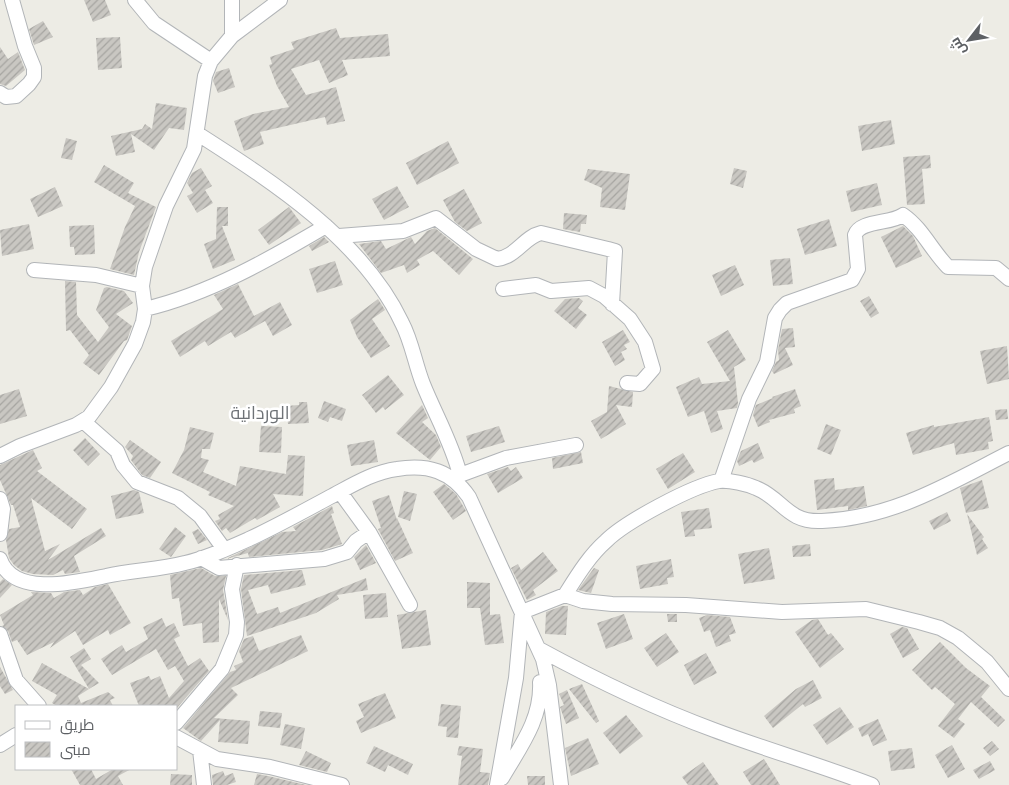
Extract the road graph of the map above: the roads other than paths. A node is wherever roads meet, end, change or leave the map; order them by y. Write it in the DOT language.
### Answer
graph roads {
  1 [pos="12,0"];
  2 [pos="135,0"];
  3 [pos="232,0"];
  4 [pos="280,0"];
  5 [pos="232,36"];
  6 [pos="210,61"];
  7 [pos="0,93"];
  8 [pos="198,134"];
  9 [pos="326,226"];
  10 [pos="339,236"];
  11 [pos="34,270"];
  12 [pos="1009,279"];
  13 [pos="142,286"];
  14 [pos="503,289"];
  15 [pos="612,304"];
  16 [pos="145,309"];
  17 [pos="627,383"];
  18 [pos="83,421"];
  19 [pos="576,445"];
  20 [pos="1009,453"];
  21 [pos="0,456"];
  22 [pos="458,477"];
  23 [pos="721,481"];
  24 [pos="340,492"];
  25 [pos="0,499"];
  26 [pos="369,532"];
  27 [pos="0,534"];
  28 [pos="224,549"];
  29 [pos="201,558"];
  30 [pos="1,565"];
  31 [pos="237,565"];
  32 [pos="565,596"];
  33 [pos="410,605"];
  34 [pos="522,612"];
  35 [pos="0,634"];
  36 [pos="539,649"];
  37 [pos="1009,689"];
  38 [pos="38,705"];
  39 [pos="178,721"];
  40 [pos="15,736"];
  41 [pos="178,738"];
  42 [pos="0,745"];
  43 [pos="200,750"];
  44 [pos="204,785"];
  45 [pos="342,785"];
  46 [pos="497,785"];
  47 [pos="561,785"];
  48 [pos="872,785"];
  1 -- 7 [label="street"];
  2 -- 6 [label="street"];
  3 -- 5 [label="street"];
  4 -- 5 [label="street"];
  5 -- 6 [label="street"];
  6 -- 8 [label="street"];
  8 -- 9 [label="street"];
  8 -- 13 [label="street"];
  9 -- 10 [label="street"];
  9 -- 16 [label="street"];
  10 -- 15 [label="street"];
  10 -- 22 [label="street"];
  11 -- 13 [label="street"];
  12 -- 23 [label="street"];
  13 -- 16 [label="street"];
  14 -- 15 [label="street"];
  15 -- 17 [label="street"];
  16 -- 18 [label="street"];
  18 -- 21 [label="street"];
  18 -- 28 [label="street"];
  19 -- 22 [label="street"];
  20 -- 23 [label="street"];
  22 -- 24 [label="street"];
  22 -- 34 [label="street"];
  23 -- 32 [label="street"];
  24 -- 26 [label="street"];
  24 -- 28 [label="street"];
  25 -- 27 [label="street"];
  26 -- 31 [label="street"];
  26 -- 33 [label="street"];
  28 -- 29 [label="street"];
  29 -- 30 [label="street"];
  29 -- 31 [label="street"];
  31 -- 39 [label="street"];
  32 -- 34 [label="street"];
  32 -- 37 [label="street"];
  34 -- 36 [label="street"];
  34 -- 46 [label="street"];
  35 -- 38 [label="street"];
  36 -- 46 [label="street"];
  36 -- 47 [label="street"];
  36 -- 48 [label="street"];
  40 -- 42 [label="street"];
  41 -- 43 [label="street"];
  43 -- 44 [label="street"];
  43 -- 45 [label="street"];
}
